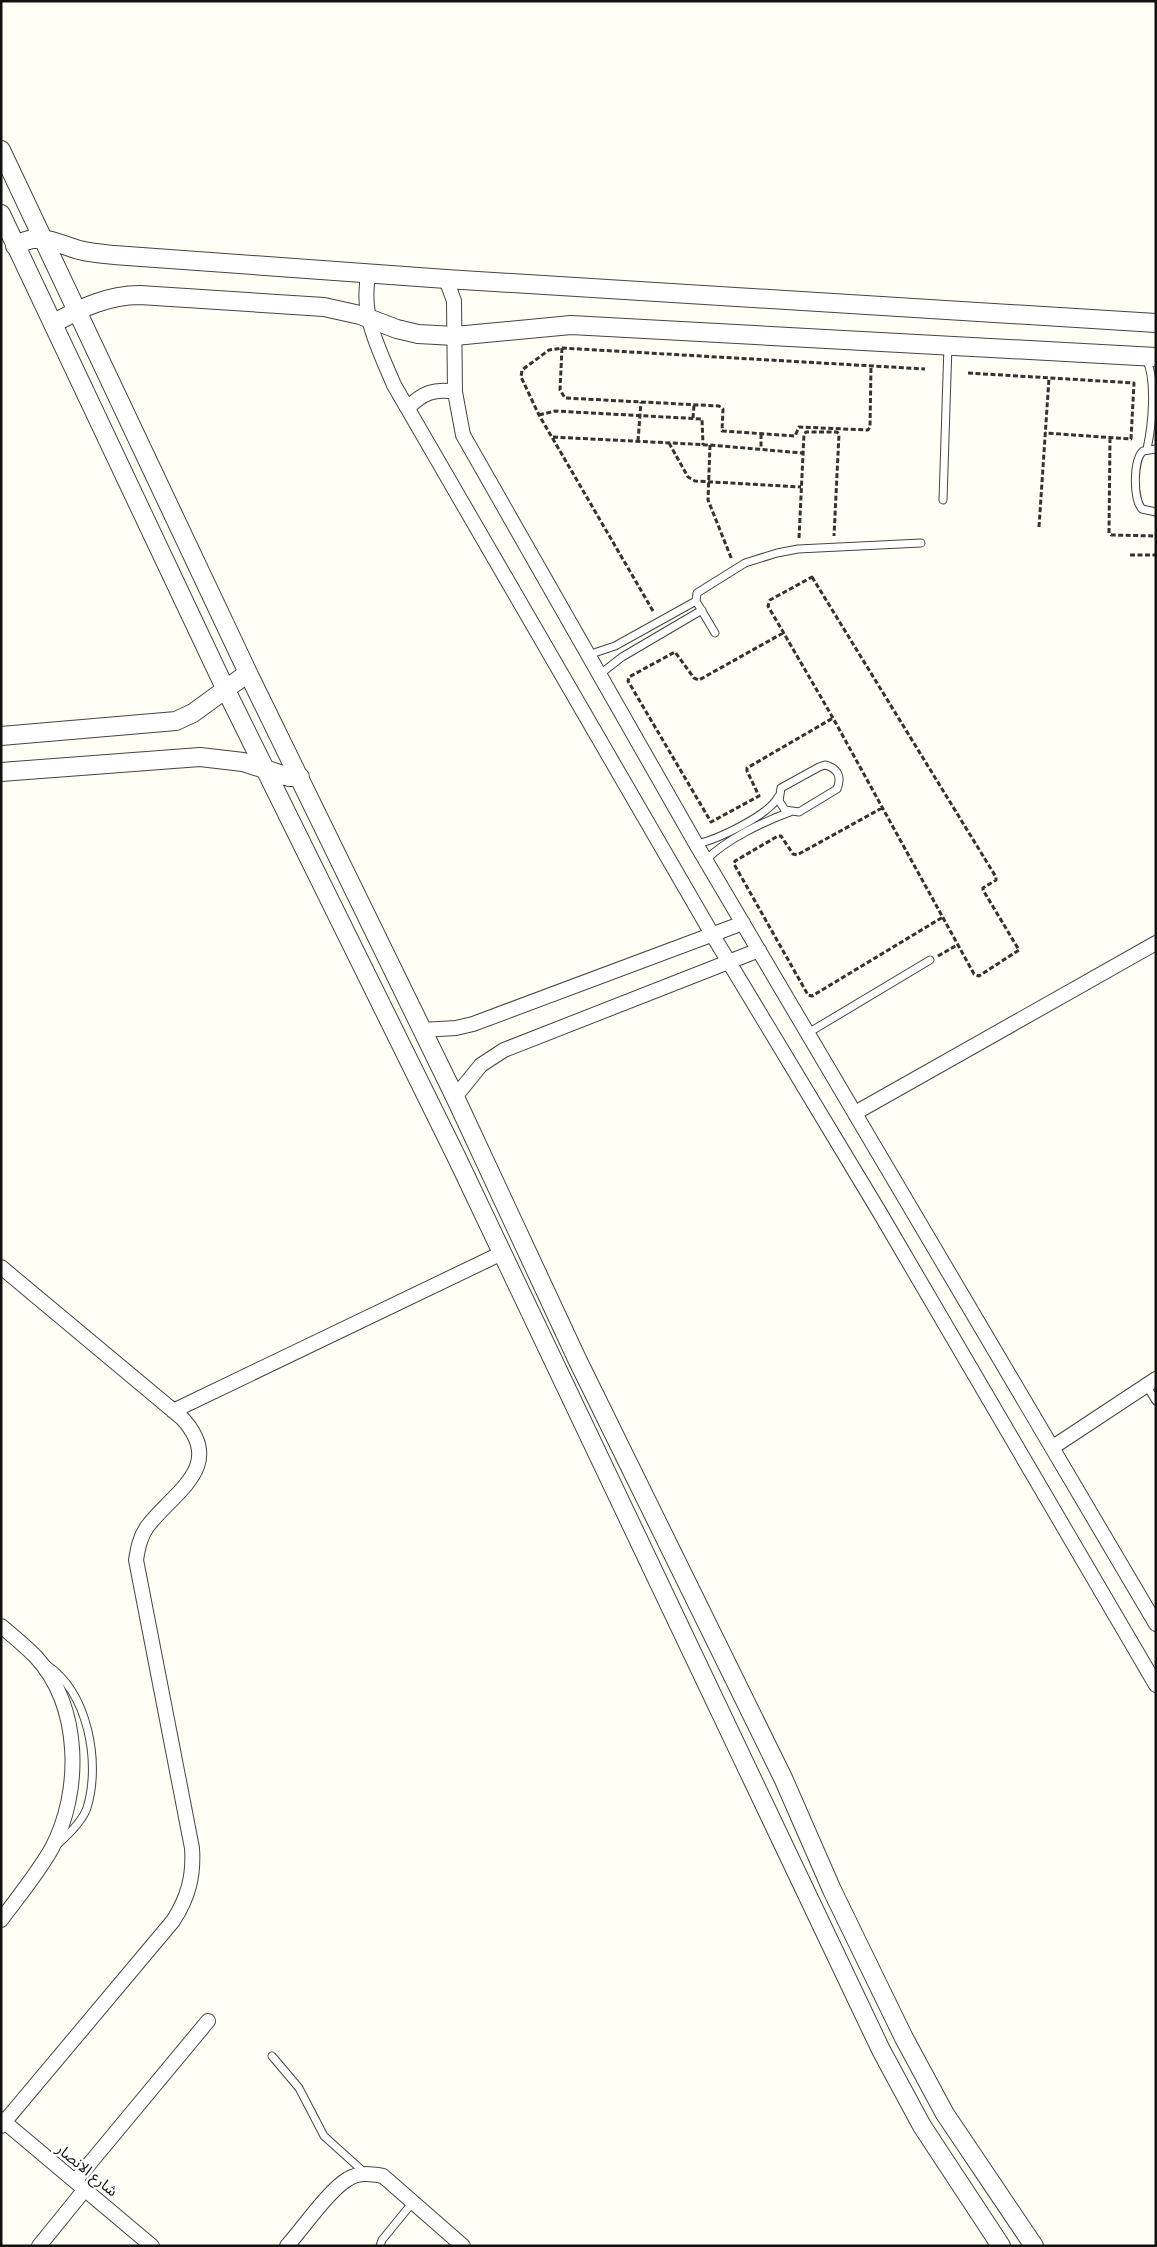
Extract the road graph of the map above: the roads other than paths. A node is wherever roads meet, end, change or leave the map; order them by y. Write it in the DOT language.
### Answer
graph roads {
  1 [pos="1,150"];
  2 [pos="1,214"];
  3 [pos="43,238"];
  4 [pos="15,246"];
  5 [pos="369,272"];
  6 [pos="446,279"];
  7 [pos="78,310"];
  8 [pos="368,319"];
  9 [pos="54,323"];
  10 [pos="1156,323"];
  11 [pos="455,336"];
  12 [pos="948,345"];
  13 [pos="1150,357"];
  14 [pos="455,392"];
  15 [pos="408,408"];
  16 [pos="1156,449"];
  17 [pos="1147,450"];
  18 [pos="943,500"];
  19 [pos="1156,512"];
  20 [pos="921,543"];
  21 [pos="696,600"];
  22 [pos="702,610"];
  23 [pos="715,633"];
  24 [pos="588,655"];
  25 [pos="248,673"];
  26 [pos="599,675"];
  27 [pos="225,688"];
  28 [pos="1,736"];
  29 [pos="264,768"];
  30 [pos="1,772"];
  31 [pos="300,777"];
  32 [pos="778,796"];
  33 [pos="790,812"];
  34 [pos="696,844"];
  35 [pos="706,860"];
  36 [pos="742,923"];
  37 [pos="712,934"];
  38 [pos="1156,942"];
  39 [pos="758,950"];
  40 [pos="930,960"];
  41 [pos="728,962"];
  42 [pos="422,1030"];
  43 [pos="808,1033"];
  44 [pos="455,1097"];
  45 [pos="855,1113"];
  46 [pos="476,1146"];
  47 [pos="457,1158"];
  48 [pos="502,1253"];
  49 [pos="1,1267"];
  50 [pos="1151,1382"];
  51 [pos="1156,1401"];
  52 [pos="174,1411"];
  53 [pos="1053,1447"];
  54 [pos="1156,1624"];
  55 [pos="1,1626"];
  56 [pos="36,1658"];
  57 [pos="1156,1685"];
  58 [pos="52,1849"];
  59 [pos="1,1920"];
  60 [pos="208,2021"];
  61 [pos="272,2056"];
  62 [pos="2,2122"];
  63 [pos="365,2173"];
  64 [pos="81,2184"];
  65 [pos="413,2202"];
  66 [pos="39,2246"];
  67 [pos="152,2246"];
  68 [pos="287,2246"];
  69 [pos="380,2246"];
  70 [pos="463,2246"];
  71 [pos="1001,2246"];
  72 [pos="1034,2246"];
  1 -- 3 [label="street"];
  2 -- 4 [label="street"];
  3 -- 4 [label="street"];
  3 -- 5 [label="street"];
  3 -- 7 [label="street"];
  4 -- 9 [label="street"];
  5 -- 6 [label="street"];
  5 -- 8 [label="street"];
  6 -- 10 [label="street"];
  6 -- 11 [label="street"];
  7 -- 8 [label="street"];
  7 -- 9 [label="street"];
  7 -- 25 [label="street"];
  8 -- 11 [label="street"];
  8 -- 15 [label="street"];
  9 -- 27 [label="street"];
  11 -- 12 [label="street"];
  11 -- 14 [label="street"];
  12 -- 13 [label="street"];
  12 -- 18 [label="lane"];
  13 -- 17 [label="lane"];
  14 -- 15 [label="street"];
  14 -- 24 [label="street"];
  15 -- 37 [label="street"];
  16 -- 17 [label="lane"];
  17 -- 19 [label="lane"];
  20 -- 21 [label="lane"];
  21 -- 22 [label="lane"];
  21 -- 24 [label="lane"];
  22 -- 23 [label="lane"];
  22 -- 26 [label="lane"];
  24 -- 26 [label="street"];
  25 -- 27 [label="street"];
  25 -- 31 [label="street"];
  26 -- 34 [label="street"];
  27 -- 28 [label="street"];
  27 -- 29 [label="street"];
  29 -- 30 [label="street"];
  29 -- 31 [label="street"];
  29 -- 47 [label="street"];
  31 -- 42 [label="street"];
  32 -- 33 [label="lane"];
  32 -- 33 [label="lane"];
  32 -- 34 [label="lane"];
  33 -- 35 [label="lane"];
  34 -- 35 [label="street"];
  35 -- 36 [label="street"];
  36 -- 37 [label="street"];
  36 -- 39 [label="street"];
  37 -- 41 [label="street"];
  37 -- 42 [label="street"];
  38 -- 45 [label="street"];
  39 -- 41 [label="street"];
  39 -- 43 [label="street"];
  40 -- 43 [label="lane"];
  41 -- 44 [label="street"];
  41 -- 57 [label="street"];
  42 -- 44 [label="street"];
  43 -- 45 [label="street"];
  44 -- 46 [label="street"];
  45 -- 53 [label="street"];
  46 -- 47 [label="street"];
  46 -- 72 [label="street"];
  47 -- 48 [label="street"];
  48 -- 52 [label="street"];
  48 -- 71 [label="street"];
  49 -- 52 [label="street"];
  50 -- 51 [label="lane"];
  50 -- 53 [label="street"];
  52 -- 62 [label="street"];
  53 -- 54 [label="street"];
  55 -- 56 [label="street"];
  56 -- 58 [label="street"];
  56 -- 58 [label="lane"];
  58 -- 59 [label="street"];
  60 -- 64 [label="street"];
  61 -- 63 [label="lane"];
  62 -- 64 [label="street, شارع الانصار"];
  63 -- 65 [label="street"];
  63 -- 68 [label="street"];
  64 -- 66 [label="street"];
  64 -- 67 [label="street, شارع الانصار"];
  65 -- 69 [label="lane"];
  65 -- 70 [label="street"];
}
